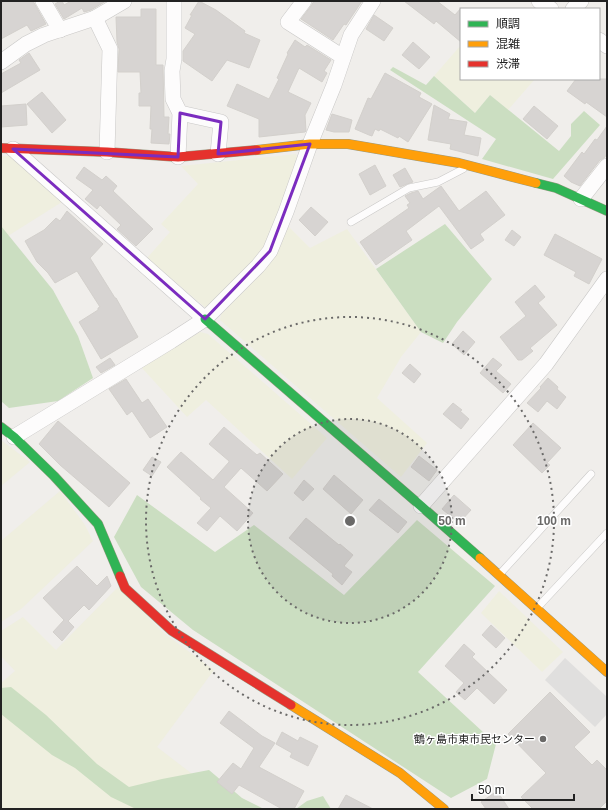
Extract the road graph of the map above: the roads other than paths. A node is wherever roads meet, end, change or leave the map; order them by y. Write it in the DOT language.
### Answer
graph roads {
  1 [pos="43,1"];
  2 [pos="123,1"];
  3 [pos="174,1"];
  4 [pos="304,1"];
  5 [pos="373,1"];
  6 [pos="539,1"];
  7 [pos="550,8"];
  8 [pos="95,18"];
  9 [pos="60,30"];
  10 [pos="343,57"];
  11 [pos="1,61"];
  12 [pos="180,113"];
  13 [pos="310,144"];
  14 [pos="7,149"];
  15 [pos="107,152"];
  16 [pos="218,154"];
  17 [pos="178,157"];
  18 [pos="470,166"];
  19 [pos="607,166"];
  20 [pos="581,199"];
  21 [pos="607,211"];
  22 [pos="351,222"];
  23 [pos="607,279"];
  24 [pos="205,319"];
  25 [pos="1,427"];
  26 [pos="14,437"];
  27 [pos="591,474"];
  28 [pos="421,506"];
  29 [pos="607,533"];
  30 [pos="498,575"];
  31 [pos="536,609"];
  32 [pos="607,672"];
  33 [pos="444,809"];
  1 -- 9 [label="street"];
  2 -- 8 [label="street"];
  3 -- 12 [label="street"];
  4 -- 10 [label="street"];
  5 -- 10 [label="street"];
  6 -- 7 [label="street"];
  8 -- 9 [label="street"];
  8 -- 15 [label="street"];
  9 -- 11 [label="street"];
  10 -- 13 [label="street"];
  12 -- 16 [label="street"];
  12 -- 17 [label="street"];
  13 -- 16 [label="street"];
  13 -- 18 [label="street"];
  13 -- 24 [label="street"];
  14 -- 15 [label="street"];
  14 -- 24 [label="street"];
  15 -- 17 [label="street"];
  16 -- 17 [label="street"];
  18 -- 20 [label="street"];
  18 -- 22 [label="lane"];
  19 -- 20 [label="street"];
  20 -- 21 [label="street"];
  23 -- 28 [label="street"];
  24 -- 26 [label="street"];
  24 -- 28 [label="street"];
  25 -- 26 [label="street"];
  26 -- 33 [label="street"];
  27 -- 30 [label="lane"];
  28 -- 30 [label="street"];
  29 -- 31 [label="lane"];
  30 -- 31 [label="street"];
  31 -- 32 [label="street"];
}
